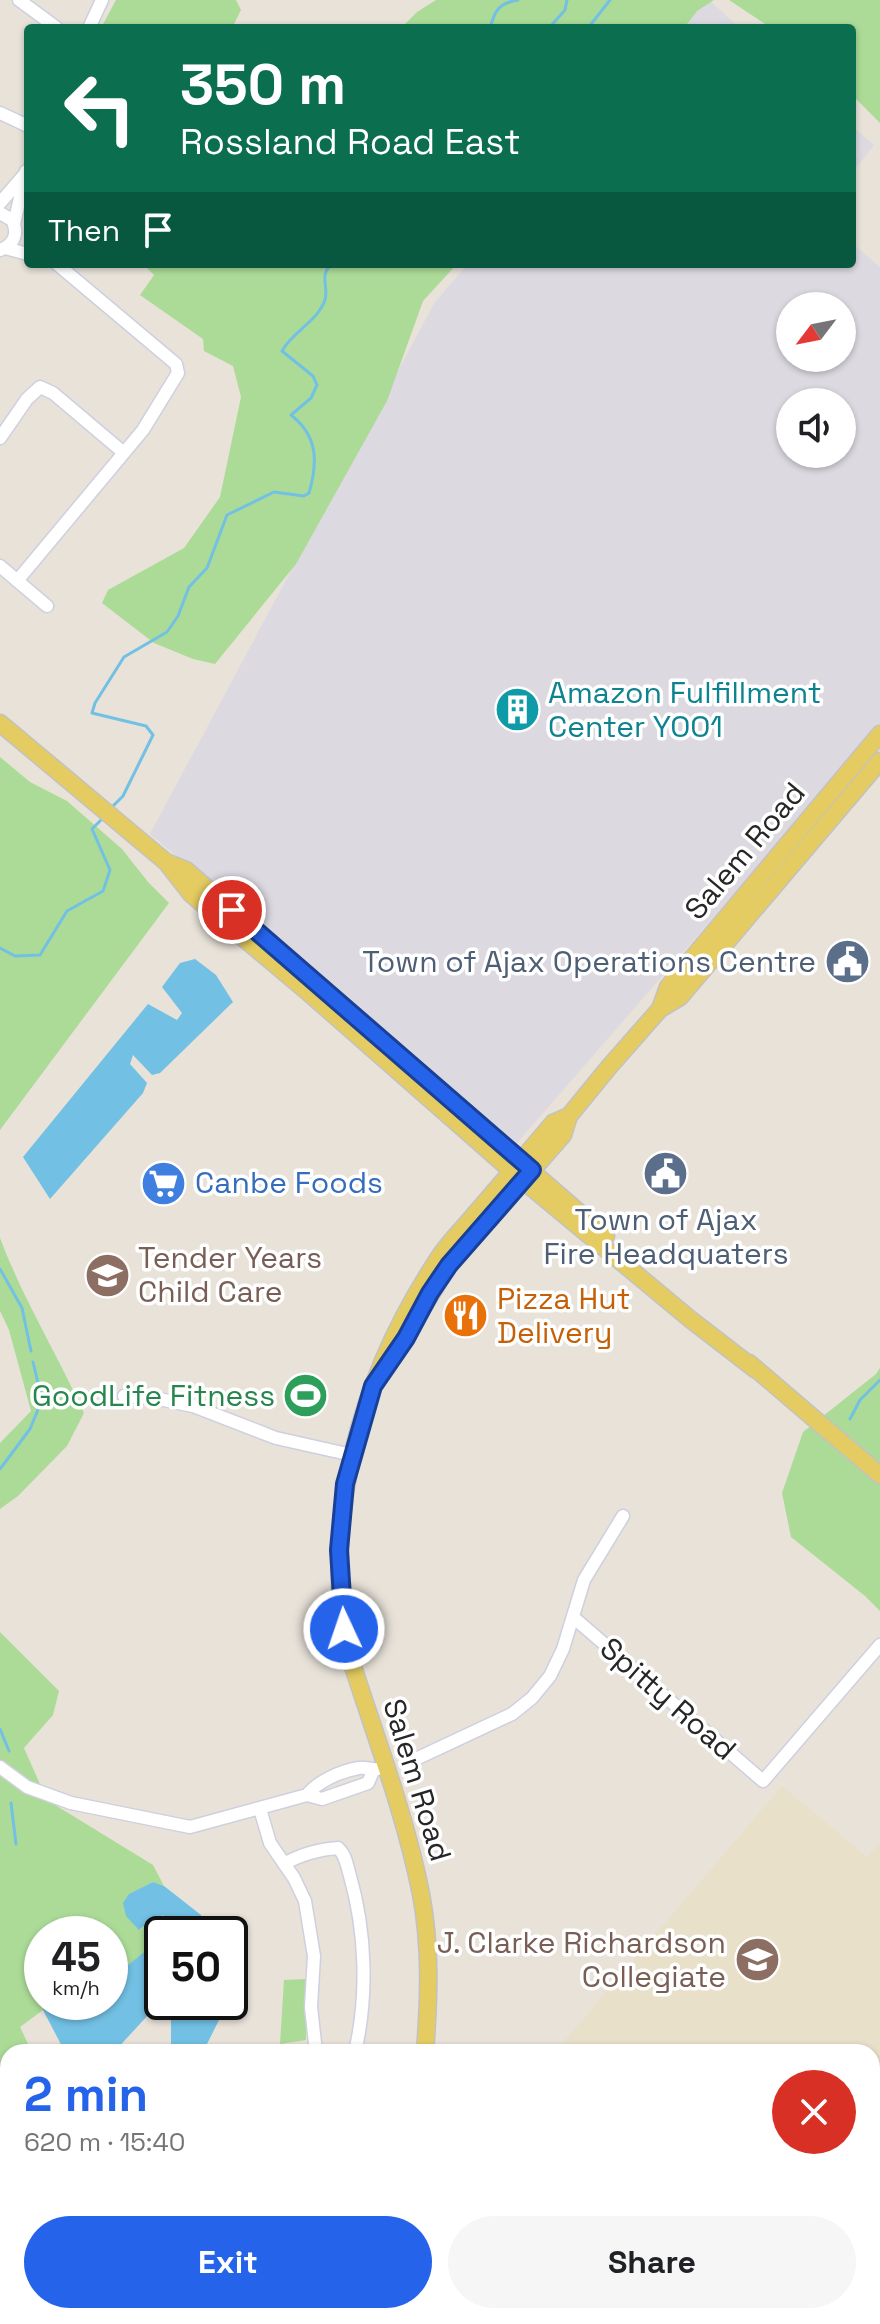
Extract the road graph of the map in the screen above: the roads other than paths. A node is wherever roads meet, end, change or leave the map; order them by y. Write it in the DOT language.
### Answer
graph roads {
  1 [pos="19,0"];
  2 [pos="102,0"];
  3 [pos="52,24"];
  4 [pos="91,24"];
  5 [pos="0,113"];
  6 [pos="24,124"];
  7 [pos="24,173"];
  8 [pos="24,183"];
  9 [pos="0,203"];
  10 [pos="0,213"];
  11 [pos="15,226"];
  12 [pos="24,237"];
  13 [pos="2,250"];
  14 [pos="24,253"];
  15 [pos="62,268"];
  16 [pos="0,438"];
  17 [pos="124,453"];
  18 [pos="0,566"];
  19 [pos="17,581"];
  20 [pos="47,606"];
  21 [pos="0,723"];
  22 [pos="880,734"];
  23 [pos="880,761"];
  24 [pos="660,1009"];
  25 [pos="522,1171"];
  26 [pos="124,1396"];
  27 [pos="352,1455"];
  28 [pos="880,1475"];
  29 [pos="623,1516"];
  30 [pos="573,1617"];
  31 [pos="880,1645"];
  32 [pos="420,1757"];
  33 [pos="0,1767"];
  34 [pos="379,1769"];
  35 [pos="260,1809"];
  36 [pos="284,1864"];
  37 [pos="315,2044"];
  38 [pos="356,2044"];
  39 [pos="425,2044"];
  1 -- 3 [label="street"];
  2 -- 4 [label="street"];
  5 -- 6 [label="street"];
  7 -- 9 [label="street"];
  8 -- 11 [label="street"];
  10 -- 11 [label="street"];
  11 -- 12 [label="street"];
  11 -- 13 [label="street"];
  13 -- 14 [label="street"];
  15 -- 17 [label="street"];
  16 -- 17 [label="street"];
  17 -- 19 [label="street"];
  18 -- 19 [label="street"];
  19 -- 20 [label="street"];
  21 -- 25 [label="main road"];
  22 -- 24 [label="main road, Salem Road"];
  23 -- 24 [label="main road, Salem Road"];
  24 -- 25 [label="main road, Salem Road"];
  25 -- 27 [label="main road, Salem Road"];
  25 -- 28 [label="main road"];
  26 -- 27 [label="street"];
  27 -- 34 [label="main road, Salem Road"];
  29 -- 30 [label="street"];
  30 -- 31 [label="street, Spitty Road"];
  30 -- 32 [label="street"];
  33 -- 35 [label="street"];
  34 -- 35 [label="street"];
  34 -- 39 [label="main road, Salem Road"];
  35 -- 36 [label="street"];
  36 -- 37 [label="street"];
  36 -- 38 [label="street"];
}
